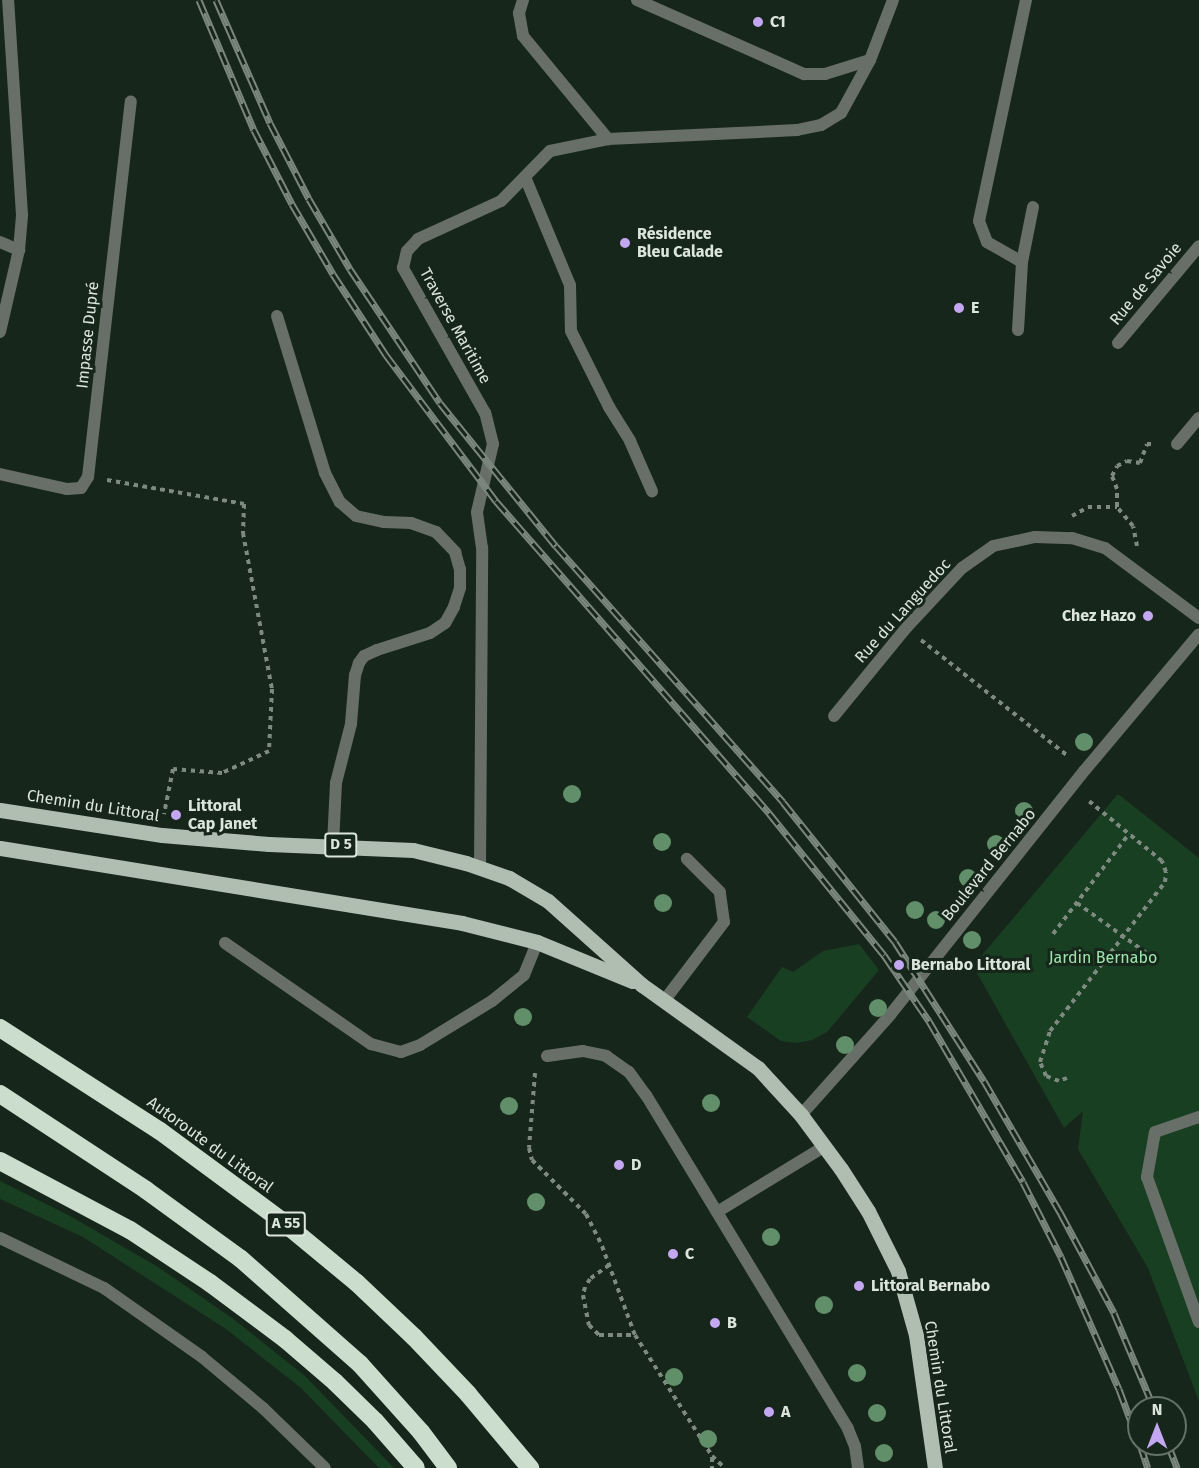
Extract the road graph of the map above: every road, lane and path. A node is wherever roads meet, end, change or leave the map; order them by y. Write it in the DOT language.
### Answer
graph roads {
  1 [pos="8,0"];
  2 [pos="523,0"];
  3 [pos="637,0"];
  4 [pos="1026,0"];
  5 [pos="891,1"];
  6 [pos="870,60"];
  7 [pos="131,101"];
  8 [pos="608,139"];
  9 [pos="525,177"];
  10 [pos="1033,207"];
  11 [pos="0,242"];
  12 [pos="1199,246"];
  13 [pos="19,250"];
  14 [pos="1022,262"];
  15 [pos="277,316"];
  16 [pos="1018,330"];
  17 [pos="0,332"];
  18 [pos="1118,344"];
  19 [pos="1199,418"];
  20 [pos="1146,444"];
  21 [pos="1177,444"];
  22 [pos="0,474"];
  23 [pos="88,477"];
  24 [pos="652,491"];
  25 [pos="1117,507"];
  26 [pos="1053,537"];
  27 [pos="1135,569"];
  28 [pos="1199,618"];
  29 [pos="1199,634"];
  30 [pos="917,636"];
  31 [pos="834,716"];
  32 [pos="1085,770"];
  33 [pos="1072,786"];
  34 [pos="0,810"];
  35 [pos="163,817"];
  36 [pos="1130,834"];
  37 [pos="333,845"];
  38 [pos="0,848"];
  39 [pos="687,859"];
  40 [pos="480,867"];
  41 [pos="1077,903"];
  42 [pos="1053,934"];
  43 [pos="1123,936"];
  44 [pos="537,942"];
  45 [pos="225,944"];
  46 [pos="1148,954"];
  47 [pos="642,985"];
  48 [pos="664,1001"];
  49 [pos="0,1028"];
  50 [pos="547,1056"];
  51 [pos="1067,1078"];
  52 [pos="0,1094"];
  53 [pos="801,1115"];
  54 [pos="1199,1117"];
  55 [pos="825,1146"];
  56 [pos="0,1161"];
  57 [pos="717,1212"];
  58 [pos="0,1238"];
  59 [pos="609,1265"];
  60 [pos="1199,1322"];
  61 [pos="634,1335"];
  62 [pos="712,1456"];
  63 [pos="325,1468"];
  64 [pos="416,1468"];
  65 [pos="448,1468"];
  66 [pos="530,1468"];
  67 [pos="712,1468"];
  68 [pos="725,1468"];
  69 [pos="858,1468"];
  70 [pos="935,1468"];
  1 -- 13 [label="street"];
  2 -- 8 [label="street"];
  3 -- 6 [label="street"];
  4 -- 14 [label="street"];
  5 -- 6 [label="street, Traverse Maritime"];
  6 -- 8 [label="street, Traverse Maritime"];
  7 -- 23 [label="street, Impasse Dupré"];
  8 -- 9 [label="street, Traverse Maritime"];
  9 -- 24 [label="street"];
  9 -- 40 [label="street, Traverse Maritime"];
  10 -- 14 [label="street"];
  11 -- 13 [label="street"];
  12 -- 18 [label="street, Rue de Savoie"];
  13 -- 17 [label="street"];
  14 -- 16 [label="street"];
  15 -- 37 [label="street"];
  19 -- 21 [label="street"];
  20 -- 25 [label="path"];
  22 -- 23 [label="street"];
  23 -- 35 [label="path"];
  25 -- 26 [label="path"];
  25 -- 27 [label="path"];
  26 -- 27 [label="street, Rue du Languedoc"];
  26 -- 31 [label="street, Rue du Languedoc"];
  27 -- 28 [label="street, Rue du Languedoc"];
  29 -- 32 [label="street, Boulevard Bernabo"];
  30 -- 32 [label="path"];
  32 -- 33 [label="street, Boulevard Bernabo"];
  33 -- 36 [label="path"];
  33 -- 53 [label="street, Boulevard Bernabo"];
  34 -- 37 [label="main road, Chemin du Littoral / D 5"];
  36 -- 41 [label="path"];
  36 -- 43 [label="path"];
  37 -- 40 [label="main road, Chemin du Littoral / D 5"];
  38 -- 44 [label="main road, Chemin du Littoral / D 5"];
  39 -- 48 [label="street"];
  40 -- 47 [label="main road, Chemin du Littoral / D 5"];
  41 -- 42 [label="path"];
  41 -- 43 [label="path"];
  43 -- 46 [label="path"];
  43 -- 51 [label="path"];
  44 -- 45 [label="street"];
  44 -- 47 [label="main road, Chemin du Littoral / D 5"];
  47 -- 48 [label="main road, Chemin du Littoral / D 5"];
  48 -- 53 [label="main road, Chemin du Littoral / D 5"];
  49 -- 66 [label="highway, Autoroute du Littoral / A 55"];
  50 -- 57 [label="street"];
  50 -- 59 [label="path"];
  52 -- 65 [label="highway"];
  53 -- 55 [label="main road, Chemin du Littoral / D 5"];
  54 -- 60 [label="street"];
  55 -- 57 [label="street"];
  55 -- 70 [label="main road, Chemin du Littoral / D 5"];
  56 -- 64 [label="highway"];
  57 -- 69 [label="street"];
  58 -- 63 [label="street"];
  59 -- 61 [label="path"];
  59 -- 61 [label="path"];
  61 -- 62 [label="path"];
  62 -- 67 [label="path"];
  62 -- 68 [label="path"];
}
